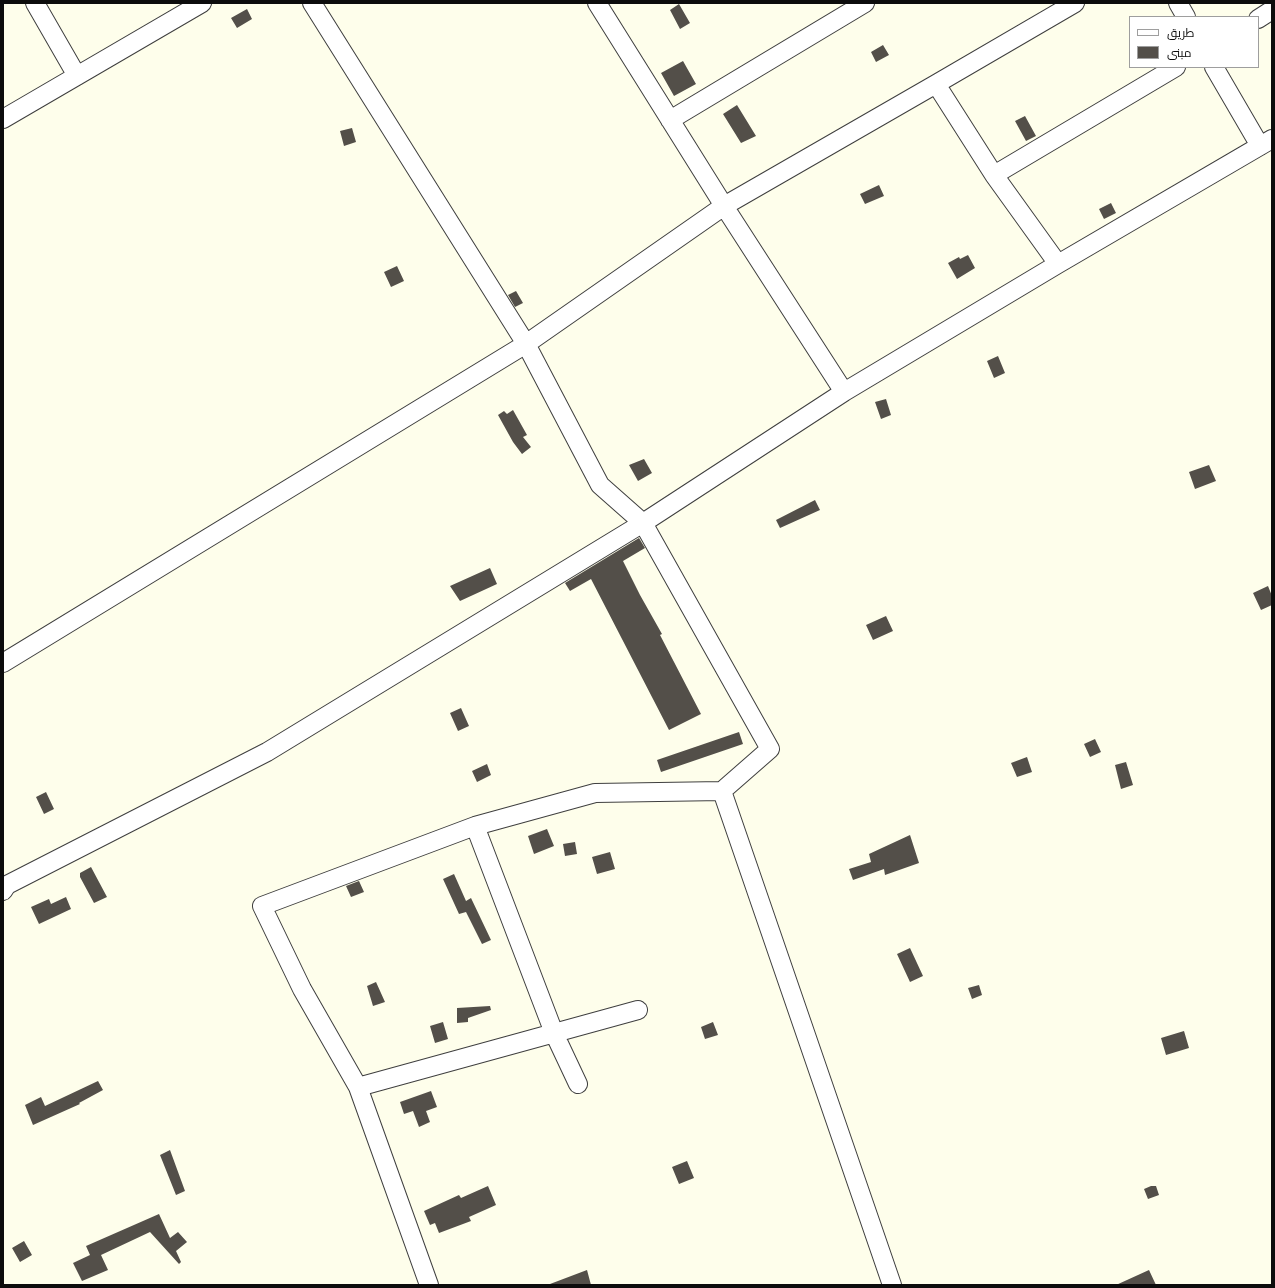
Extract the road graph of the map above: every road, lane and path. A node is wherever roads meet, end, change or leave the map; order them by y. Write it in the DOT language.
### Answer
graph roads {
  1 [pos="36,3"];
  2 [pos="202,3"];
  3 [pos="312,3"];
  4 [pos="597,3"];
  5 [pos="865,3"];
  6 [pos="1075,3"];
  7 [pos="1178,3"];
  8 [pos="1272,10"];
  9 [pos="1185,16"];
  10 [pos="1259,18"];
  11 [pos="1174,68"];
  12 [pos="1215,68"];
  13 [pos="77,76"];
  14 [pos="936,84"];
  15 [pos="3,119"];
  16 [pos="670,120"];
  17 [pos="1266,143"];
  18 [pos="994,175"];
  19 [pos="724,206"];
  20 [pos="1058,264"];
  21 [pos="526,344"];
  22 [pos="844,392"];
  23 [pos="642,523"];
  24 [pos="3,663"];
  25 [pos="722,791"];
  26 [pos="475,826"];
  27 [pos="4,884"];
  28 [pos="638,1010"];
  29 [pos="554,1033"];
  30 [pos="578,1084"];
  31 [pos="358,1087"];
  32 [pos="429,1285"];
  33 [pos="892,1285"];
  1 -- 13 [label="street"];
  2 -- 13 [label="street"];
  3 -- 21 [label="street"];
  4 -- 16 [label="street"];
  5 -- 16 [label="street"];
  6 -- 14 [label="street"];
  7 -- 9 [label="street"];
  8 -- 10 [label="street"];
  11 -- 18 [label="street"];
  12 -- 17 [label="street"];
  13 -- 15 [label="street"];
  14 -- 18 [label="street"];
  14 -- 19 [label="street"];
  16 -- 19 [label="street"];
  17 -- 20 [label="street"];
  18 -- 20 [label="street"];
  19 -- 21 [label="street"];
  19 -- 22 [label="street"];
  20 -- 22 [label="street"];
  21 -- 23 [label="street"];
  21 -- 24 [label="street"];
  22 -- 23 [label="street"];
  23 -- 25 [label="street"];
  23 -- 27 [label="street"];
  25 -- 26 [label="street"];
  25 -- 33 [label="street"];
  26 -- 29 [label="street"];
  26 -- 31 [label="street"];
  28 -- 29 [label="street"];
  29 -- 30 [label="street"];
  29 -- 31 [label="street"];
  31 -- 32 [label="street"];
}
